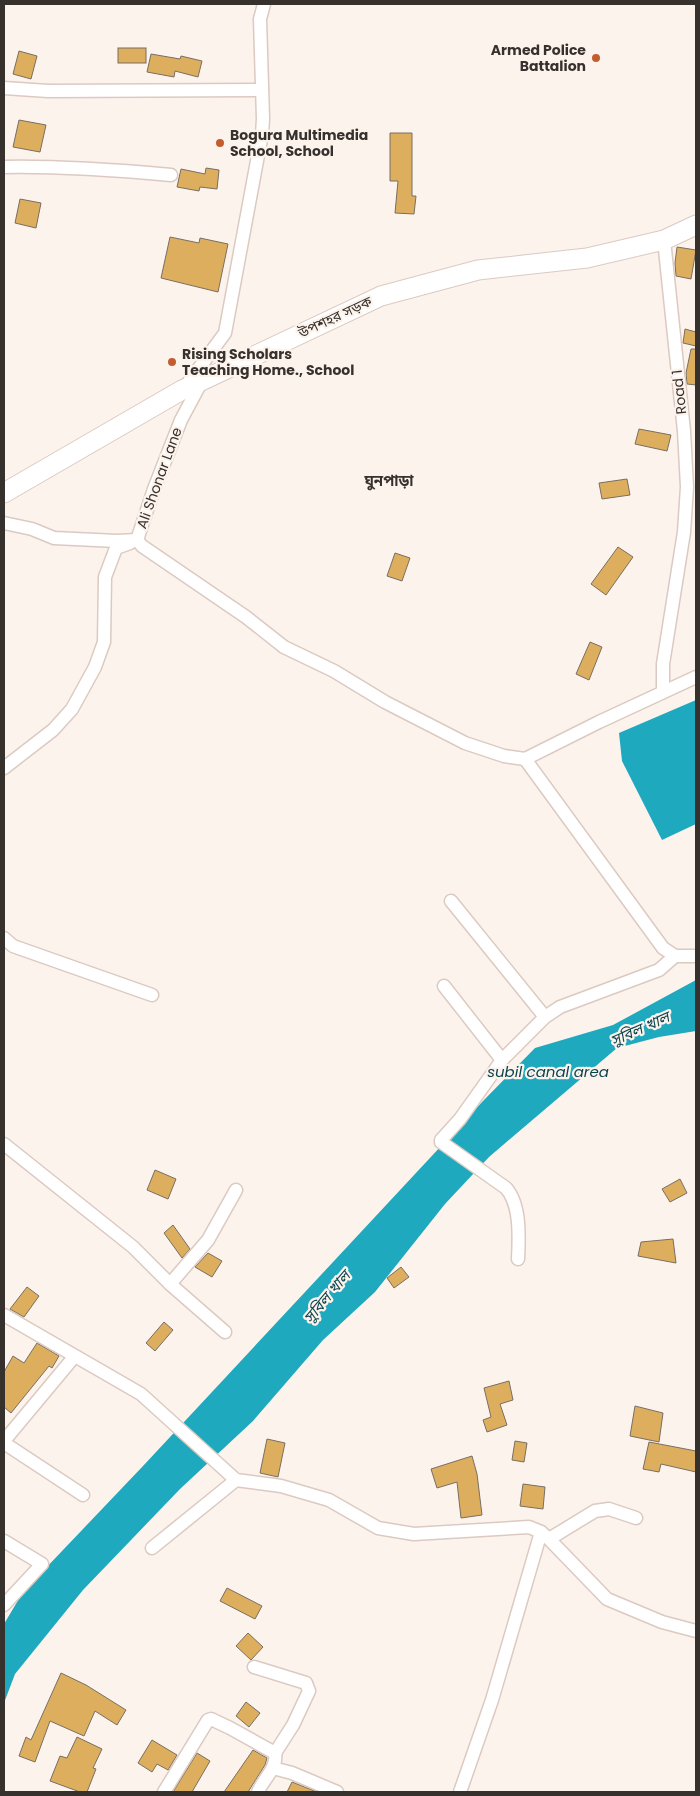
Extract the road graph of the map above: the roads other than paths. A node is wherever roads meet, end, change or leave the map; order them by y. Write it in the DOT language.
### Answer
graph roads {
  1 [pos="264,4"];
  2 [pos="4,88"];
  3 [pos="262,90"];
  4 [pos="4,167"];
  5 [pos="171,175"];
  6 [pos="696,225"];
  7 [pos="664,240"];
  8 [pos="204,379"];
  9 [pos="182,390"];
  10 [pos="4,493"];
  11 [pos="4,523"];
  12 [pos="137,540"];
  13 [pos="696,676"];
  14 [pos="663,692"];
  15 [pos="525,760"];
  16 [pos="4,768"];
  17 [pos="451,901"];
  18 [pos="4,938"];
  19 [pos="675,956"];
  20 [pos="696,956"];
  21 [pos="444,986"];
  22 [pos="152,995"];
  23 [pos="545,1017"];
  24 [pos="502,1060"];
  25 [pos="4,1144"];
  26 [pos="236,1190"];
  27 [pos="518,1259"];
  28 [pos="170,1284"];
  29 [pos="4,1315"];
  30 [pos="225,1332"];
  31 [pos="74,1357"];
  32 [pos="4,1442"];
  33 [pos="236,1480"];
  34 [pos="83,1495"];
  35 [pos="636,1518"];
  36 [pos="545,1536"];
  37 [pos="4,1541"];
  38 [pos="152,1548"];
  39 [pos="4,1605"];
  40 [pos="696,1631"];
  41 [pos="254,1666"];
  42 [pos="275,1753"];
  43 [pos="273,1768"];
  44 [pos="164,1792"];
  45 [pos="258,1792"];
  46 [pos="337,1792"];
  47 [pos="460,1792"];
  1 -- 3 [label="street"];
  2 -- 3 [label="street"];
  3 -- 9 [label="street"];
  4 -- 5 [label="street"];
  6 -- 7 [label="main road, উপশহর সড়ক"];
  7 -- 8 [label="main road, উপশহর সড়ক"];
  7 -- 14 [label="street, Road 1"];
  8 -- 9 [label="main road, উপশহর সড়ক"];
  8 -- 12 [label="street, Ali Shonar Lane"];
  9 -- 10 [label="main road, উপশহর সড়ক"];
  11 -- 12 [label="street"];
  12 -- 15 [label="street"];
  12 -- 16 [label="street, Ali Shonar Lane"];
  13 -- 14 [label="street"];
  14 -- 15 [label="street"];
  15 -- 19 [label="street"];
  17 -- 23 [label="street"];
  18 -- 22 [label="street"];
  19 -- 20 [label="street"];
  19 -- 23 [label="street"];
  21 -- 24 [label="street"];
  23 -- 24 [label="street"];
  24 -- 27 [label="street"];
  25 -- 28 [label="street"];
  26 -- 28 [label="street"];
  28 -- 30 [label="street"];
  29 -- 31 [label="street"];
  31 -- 32 [label="street"];
  31 -- 33 [label="street"];
  32 -- 34 [label="street"];
  33 -- 36 [label="street"];
  33 -- 38 [label="street"];
  35 -- 36 [label="street"];
  36 -- 40 [label="street"];
  36 -- 47 [label="street"];
  37 -- 39 [label="street"];
  41 -- 42 [label="street"];
  42 -- 43 [label="street"];
  42 -- 44 [label="street"];
  43 -- 45 [label="street"];
  43 -- 46 [label="street"];
}
